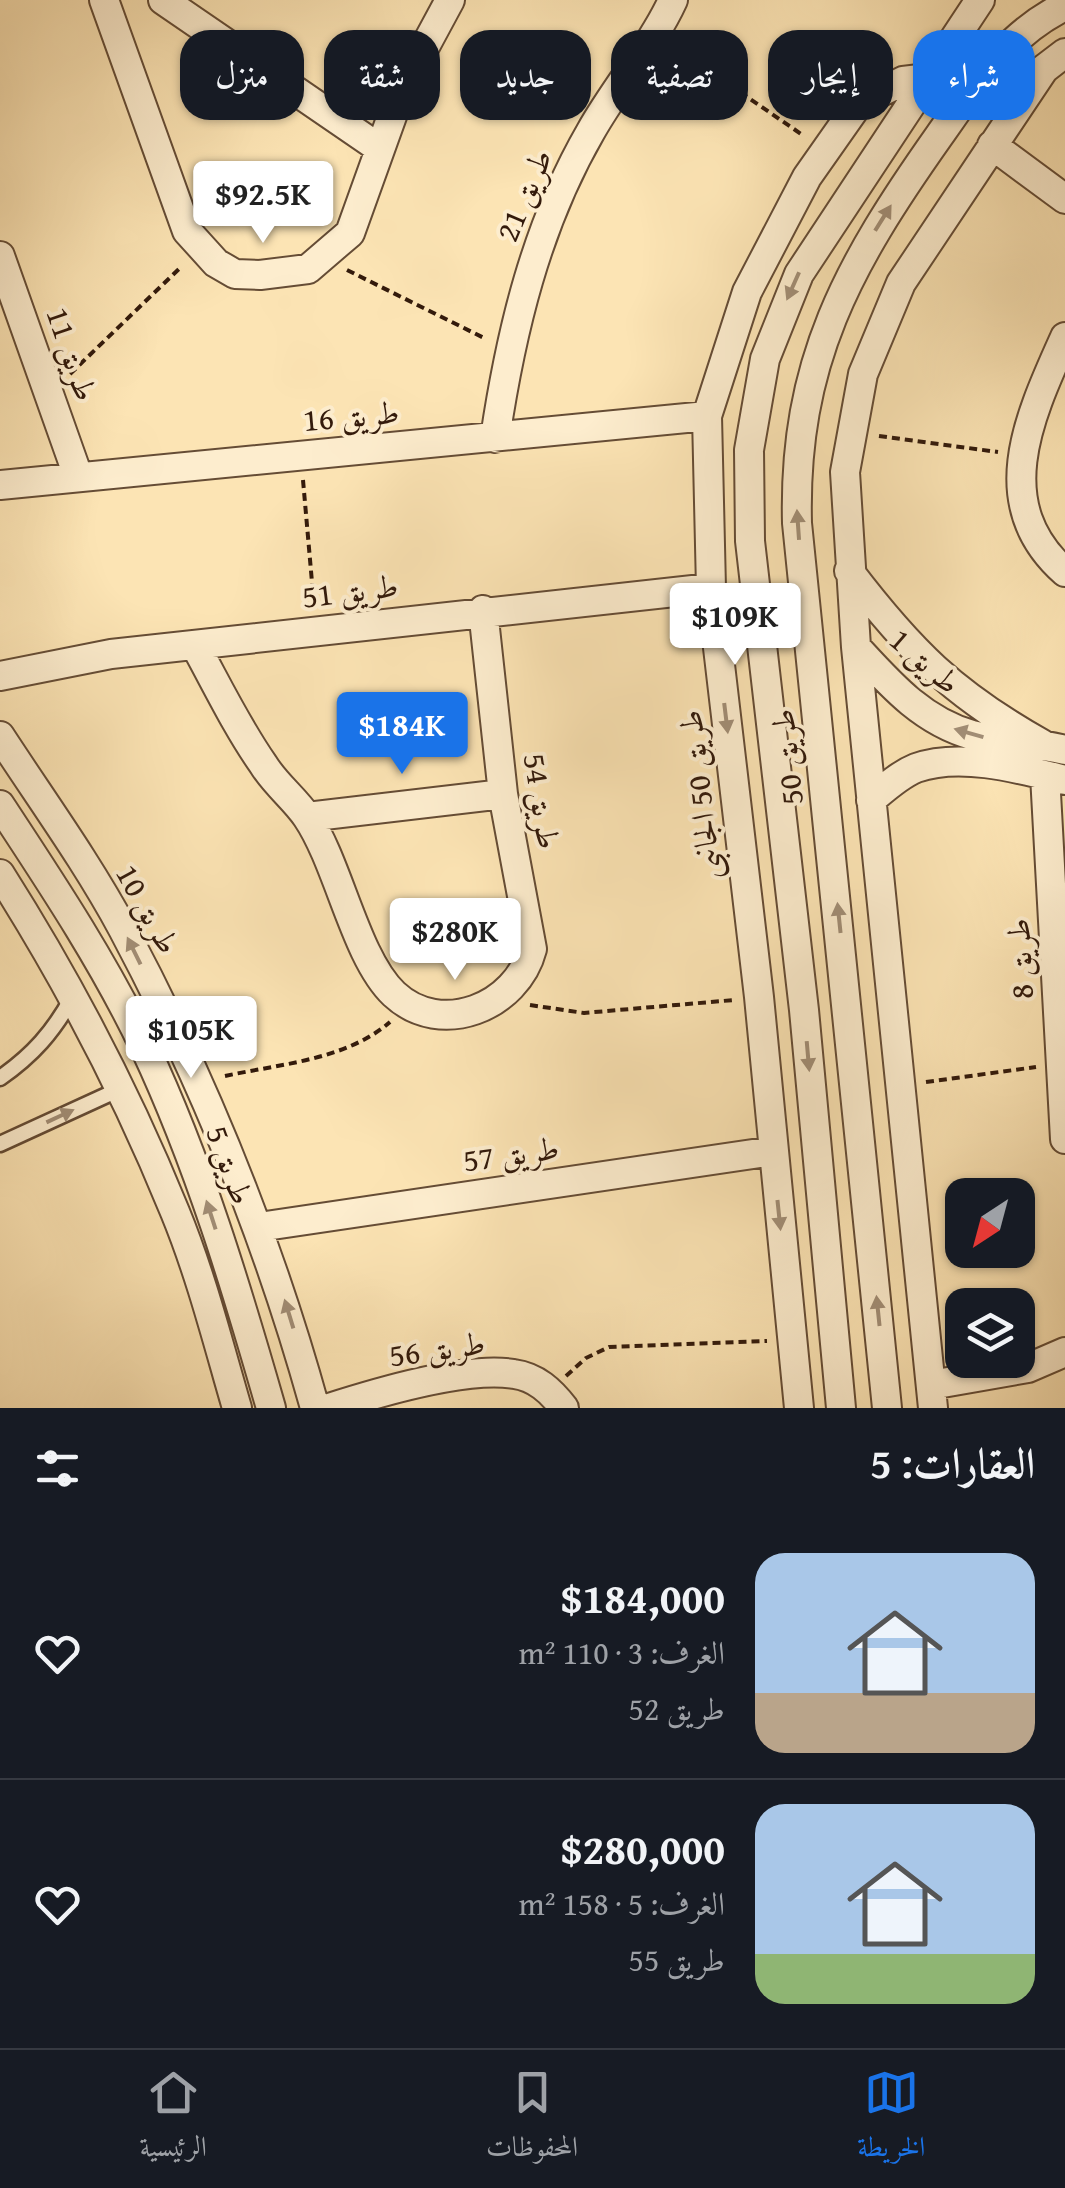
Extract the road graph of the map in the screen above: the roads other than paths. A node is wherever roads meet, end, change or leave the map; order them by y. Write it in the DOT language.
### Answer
graph roads {
  1 [pos="104,0"];
  2 [pos="164,0"];
  3 [pos="450,0"];
  4 [pos="672,0"];
  5 [pos="980,0"];
  6 [pos="1065,6"];
  7 [pos="960,30"];
  8 [pos="1065,53"];
  9 [pos="913,80"];
  10 [pos="913,101"];
  11 [pos="992,145"];
  12 [pos="379,148"];
  13 [pos="1065,199"];
  14 [pos="0,256"];
  15 [pos="1065,337"];
  16 [pos="1041,389"];
  17 [pos="1065,407"];
  18 [pos="708,416"];
  19 [pos="496,438"];
  20 [pos="78,476"];
  21 [pos="0,485"];
  22 [pos="849,571"];
  23 [pos="1065,572"];
  24 [pos="711,588"];
  25 [pos="483,610"];
  26 [pos="194,645"];
  27 [pos="856,647"];
  28 [pos="0,676"];
  29 [pos="0,736"];
  30 [pos="1053,747"];
  31 [pos="1055,778"];
  32 [pos="503,794"];
  33 [pos="871,800"];
  34 [pos="0,805"];
  35 [pos="307,817"];
  36 [pos="0,874"];
  37 [pos="1060,951"];
  38 [pos="890,970"];
  39 [pos="845,972"];
  40 [pos="72,997"];
  41 [pos="0,1078"];
  42 [pos="120,1089"];
  43 [pos="1065,1140"];
  44 [pos="0,1144"];
  45 [pos="773,1151"];
  46 [pos="259,1227"];
  47 [pos="1065,1352"];
  48 [pos="932,1396"];
  49 [pos="559,1401"];
  50 [pos="237,1408"];
  51 [pos="271,1408"];
  52 [pos="316,1408"];
  53 [pos="329,1408"];
  54 [pos="799,1408"];
  55 [pos="840,1408"];
  56 [pos="887,1408"];
  1 -- 12 [label="street"];
  2 -- 12 [label="street"];
  3 -- 12 [label="street"];
  4 -- 19 [label="street, طريق 21"];
  5 -- 7 [label="street, طريق 50"];
  39 -- 6 [label="street, طريق 50, one-way"];
  8 -- 11 [label="street"];
  9 -- 18 [label="street, طريق 50 الجانبى"];
  10 -- 55 [label="street, طريق 50, one-way"];
  11 -- 13 [label="street"];
  11 -- 22 [label="street"];
  14 -- 20 [label="street, طريق 11"];
  15 -- 16 [label="street"];
  16 -- 17 [label="street"];
  16 -- 23 [label="street"];
  18 -- 19 [label="street, طريق 16"];
  18 -- 24 [label="street, طريق 50 الجانبى"];
  19 -- 20 [label="street, طريق 16"];
  20 -- 21 [label="street, طريق 16"];
  22 -- 27 [label="street"];
  22 -- 30 [label="street"];
  24 -- 25 [label="street, طريق 51"];
  24 -- 45 [label="street, طريق 50 الجانبى, one-way"];
  25 -- 26 [label="street, طريق 51"];
  25 -- 32 [label="street, طريق 54"];
  26 -- 28 [label="street, طريق 51"];
  26 -- 35 [label="street"];
  30 -- 27 [label="street, طريق 1, one-way"];
  27 -- 33 [label="street"];
  46 -- 29 [label="street, طريق 10, one-way"];
  31 -- 33 [label="street"];
  31 -- 37 [label="street, طريق 8"];
  32 -- 35 [label="street"];
  32 -- 35 [label="street, طريق 54"];
  33 -- 38 [label="street"];
  51 -- 34 [label="street, طريق 5, one-way"];
  36 -- 40 [label="street, طريق 5"];
  37 -- 43 [label="street, طريق 8"];
  38 -- 39 [label="street"];
  38 -- 48 [label="street"];
  56 -- 39 [label="street, طريق 50, one-way"];
  40 -- 41 [label="lane"];
  40 -- 42 [label="street, طريق 5"];
  44 -- 42 [label="lane, one-way"];
  42 -- 50 [label="street, طريق 5"];
  45 -- 46 [label="street, طريق 57"];
  45 -- 54 [label="street, طريق 50 الجانبى, one-way"];
  52 -- 46 [label="street, طريق 10, one-way"];
  47 -- 48 [label="street"];
  49 -- 53 [label="street, طريق 56"];
}
